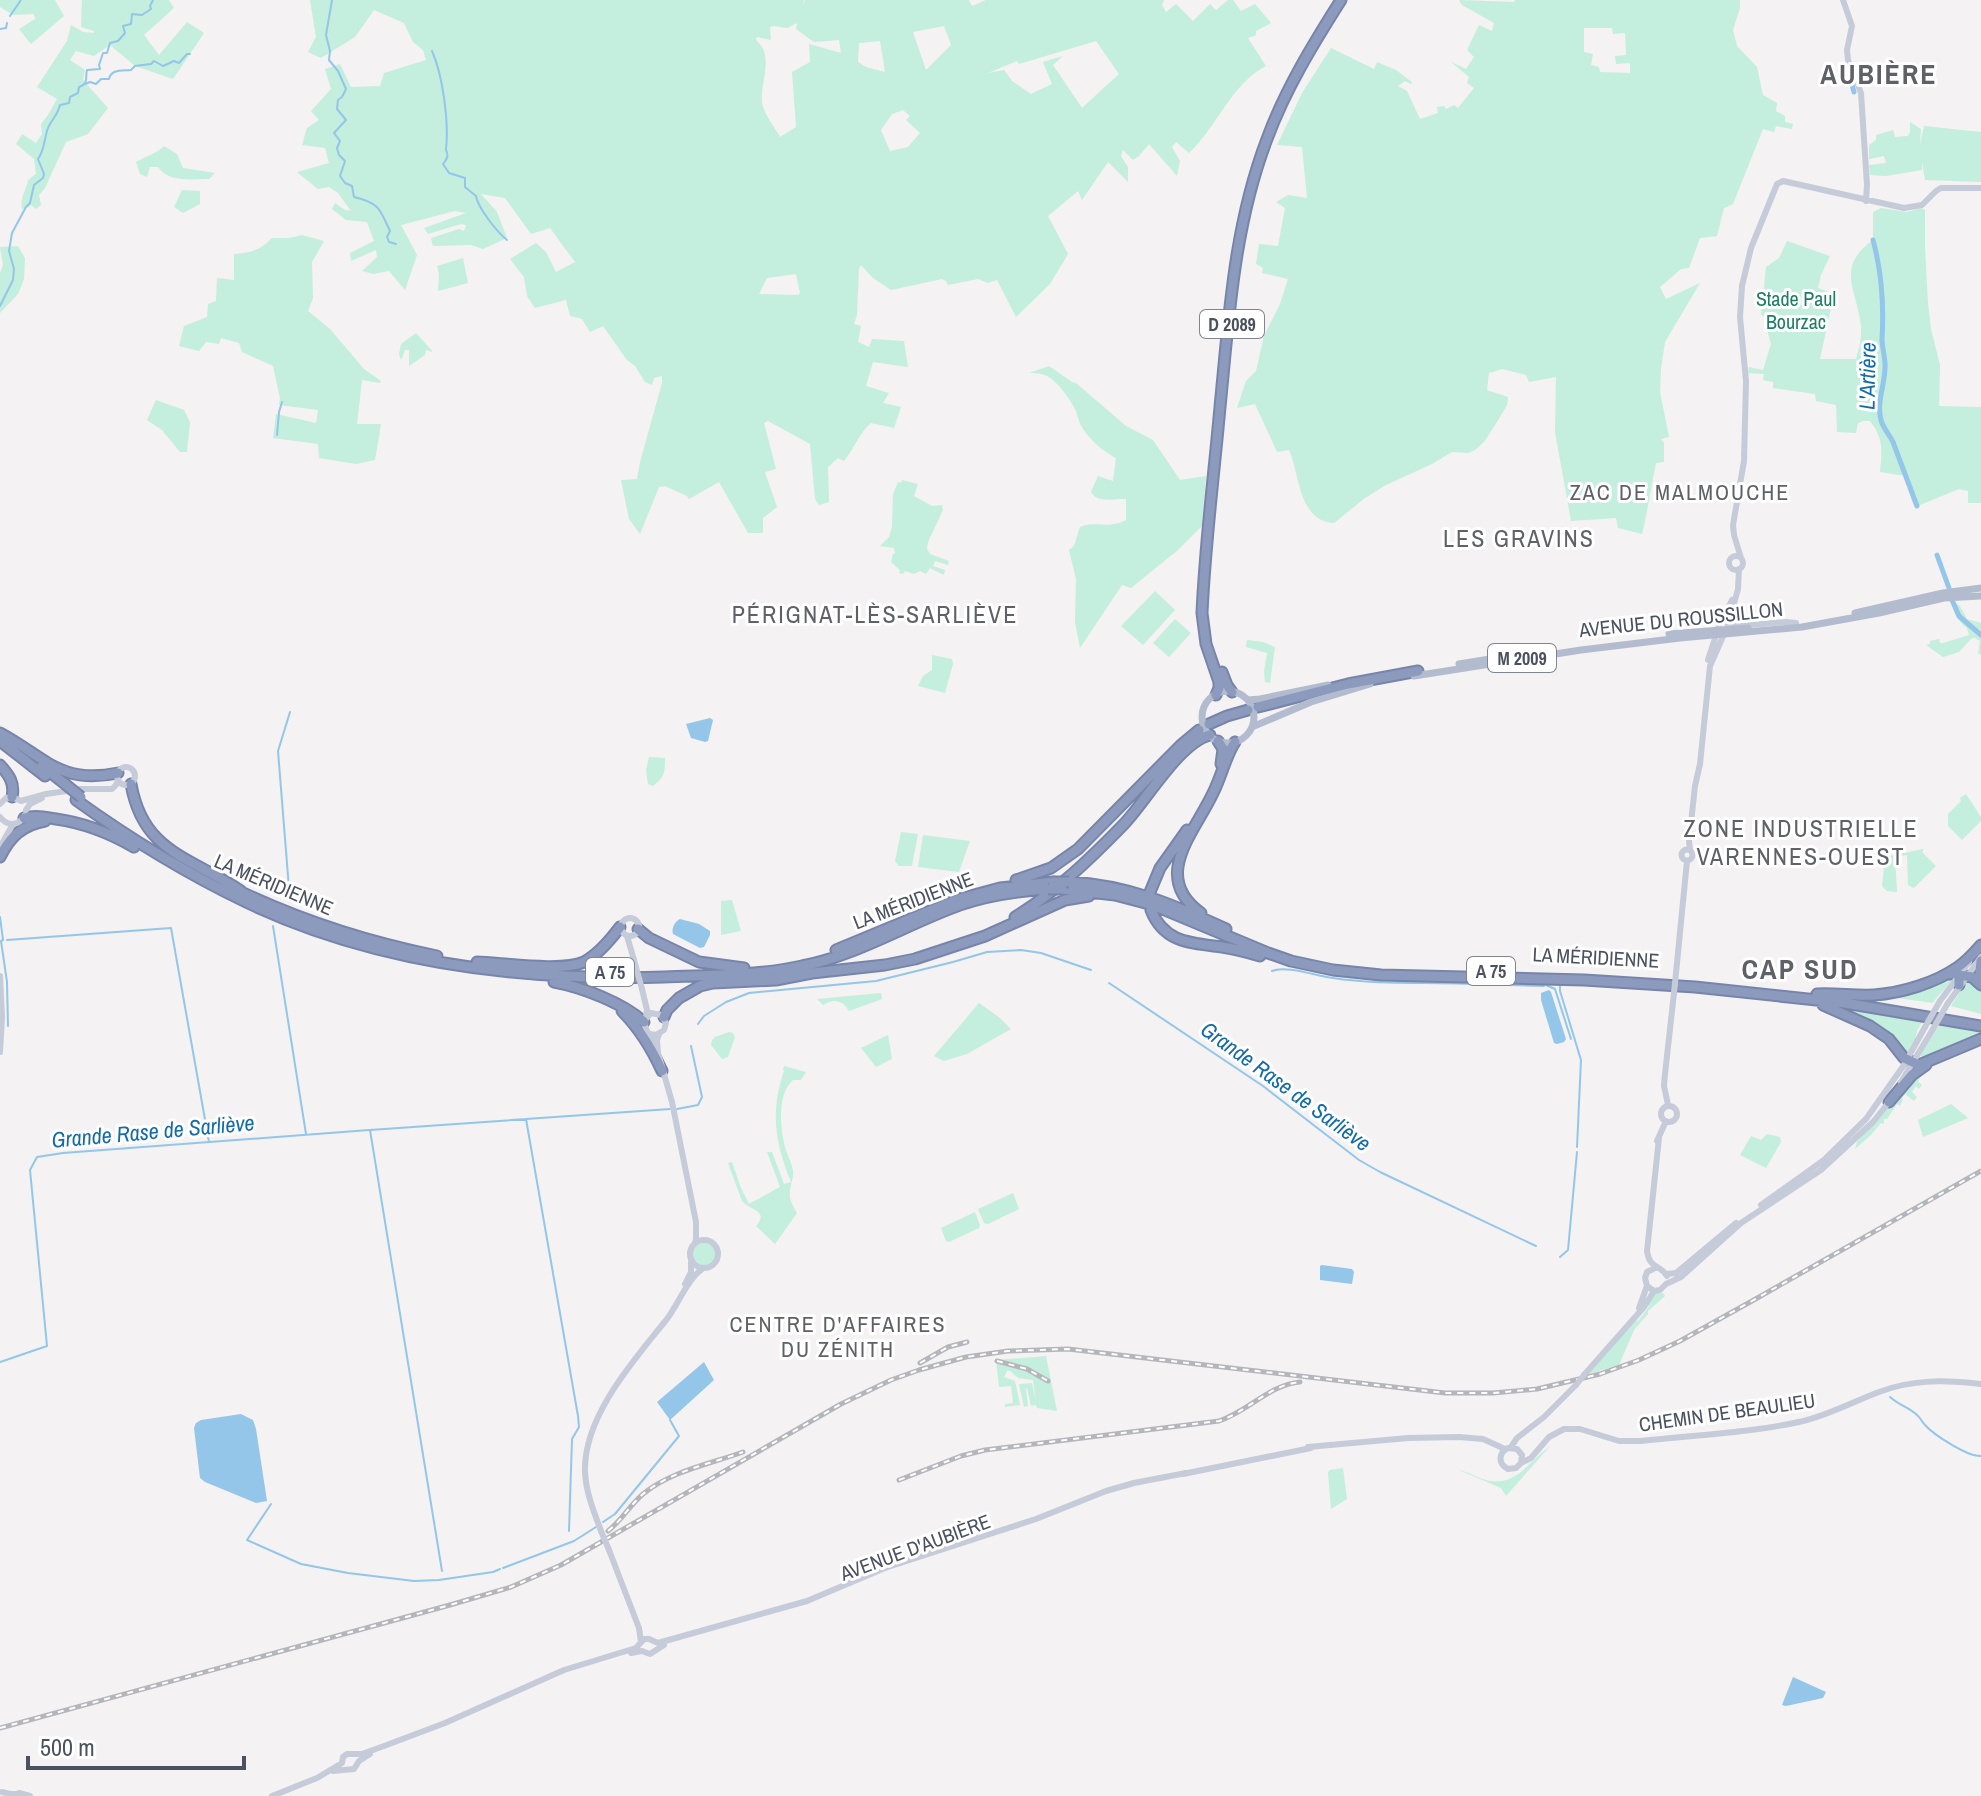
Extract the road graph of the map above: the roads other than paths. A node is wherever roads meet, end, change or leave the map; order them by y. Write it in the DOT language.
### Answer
graph roads {
  1 [pos="1344,0"];
  2 [pos="1844,3"];
  3 [pos="1863,187"];
  4 [pos="1981,188"];
  5 [pos="1850,197"];
  6 [pos="1871,202"];
  7 [pos="1738,557"];
  8 [pos="1737,570"];
  9 [pos="1980,590"];
  10 [pos="1730,615"];
  11 [pos="1797,626"];
  12 [pos="1742,627"];
  13 [pos="1785,627"];
  14 [pos="1721,632"];
  15 [pos="1707,636"];
  16 [pos="1711,648"];
  17 [pos="1418,671"];
  18 [pos="1365,685"];
  19 [pos="1232,692"];
  20 [pos="1216,695"];
  21 [pos="1252,708"];
  22 [pos="1252,727"];
  23 [pos="1207,730"];
  24 [pos="0,733"];
  25 [pos="0,741"];
  26 [pos="1235,742"];
  27 [pos="0,765"];
  28 [pos="118,776"];
  29 [pos="128,785"];
  30 [pos="62,786"];
  31 [pos="10,798"];
  32 [pos="0,804"];
  33 [pos="25,814"];
  34 [pos="2,819"];
  35 [pos="13,824"];
  36 [pos="87,824"];
  37 [pos="0,846"];
  38 [pos="1688,850"];
  39 [pos="0,857"];
  40 [pos="1051,886"];
  41 [pos="1070,886"];
  42 [pos="983,892"];
  43 [pos="1150,892"];
  44 [pos="1132,898"];
  45 [pos="247,899"];
  46 [pos="1151,910"];
  47 [pos="620,927"];
  48 [pos="1223,928"];
  49 [pos="633,933"];
  50 [pos="962,944"];
  51 [pos="1981,945"];
  52 [pos="1981,959"];
  53 [pos="477,962"];
  54 [pos="1314,967"];
  55 [pos="744,968"];
  56 [pos="507,973"];
  57 [pos="0,976"];
  58 [pos="793,976"];
  59 [pos="673,977"];
  60 [pos="1940,977"];
  61 [pos="1961,979"];
  62 [pos="1981,979"];
  63 [pos="1981,985"];
  64 [pos="642,989"];
  65 [pos="1817,994"];
  66 [pos="599,996"];
  67 [pos="1797,997"];
  68 [pos="659,1015"];
  69 [pos="645,1020"];
  70 [pos="1981,1023"];
  71 [pos="650,1034"];
  72 [pos="659,1034"];
  73 [pos="1981,1039"];
  74 [pos="1952,1050"];
  75 [pos="0,1052"];
  76 [pos="658,1053"];
  77 [pos="1909,1059"];
  78 [pos="662,1071"];
  79 [pos="1889,1102"];
  80 [pos="1668,1105"];
  81 [pos="1666,1121"];
  82 [pos="1659,1138"];
  83 [pos="696,1222"];
  84 [pos="709,1241"];
  85 [pos="695,1243"];
  86 [pos="691,1262"];
  87 [pos="701,1268"];
  88 [pos="1655,1268"];
  89 [pos="1646,1274"];
  90 [pos="1666,1274"];
  91 [pos="1666,1284"];
  92 [pos="1647,1286"];
  93 [pos="1654,1291"];
  94 [pos="1638,1312"];
  95 [pos="657,1332"];
  96 [pos="1981,1384"];
  97 [pos="1525,1432"];
  98 [pos="1506,1450"];
  99 [pos="1521,1456"];
  100 [pos="638,1624"];
  101 [pos="652,1643"];
  102 [pos="641,1646"];
  103 [pos="384,1746"];
  104 [pos="355,1754"];
  105 [pos="359,1761"];
  106 [pos="344,1766"];
  107 [pos="3,1793"];
  108 [pos="16,1795"];
  109 [pos="30,1796"];
  110 [pos="272,1796"];
  1 -- 19 [label="highway, D 2089"];
  1 -- 20 [label="highway, D 2089"];
  2 -- 3 [label="main road"];
  3 -- 5 [label="main road"];
  3 -- 6 [label="main road"];
  4 -- 6 [label="main road"];
  5 -- 6 [label="main road"];
  5 -- 7 [label="main road"];
  7 -- 8 [label="main road"];
  7 -- 8 [label="main road"];
  8 -- 10 [label="main road"];
  8 -- 14 [label="main road"];
  9 -- 11 [label="main road, AVENUE DU ROUSSILLON / M 2009"];
  9 -- 11 [label="main road, AVENUE DU ROUSSILLON / M 2009"];
  10 -- 12 [label="main road"];
  10 -- 14 [label="main road"];
  11 -- 12 [label="main road"];
  11 -- 13 [label="main road, AVENUE DU ROUSSILLON / M 2009"];
  12 -- 13 [label="main road, AVENUE DU ROUSSILLON / M 2009"];
  12 -- 14 [label="main road, AVENUE DU ROUSSILLON / M 2009"];
  13 -- 14 [label="main road, AVENUE DU ROUSSILLON / M 2009"];
  14 -- 15 [label="main road, AVENUE DU ROUSSILLON / M 2009"];
  14 -- 16 [label="main road"];
  14 -- 17 [label="main road, AVENUE DU ROUSSILLON / M 2009"];
  14 -- 38 [label="main road"];
  15 -- 16 [label="main road"];
  15 -- 18 [label="main road, AVENUE DU ROUSSILLON / M 2009"];
  16 -- 38 [label="main road"];
  17 -- 21 [label="highway"];
  18 -- 21 [label="highway"];
  18 -- 22 [label="main road, AVENUE DU ROUSSILLON / M 2009"];
  19 -- 20 [label="main road"];
  19 -- 21 [label="main road"];
  20 -- 23 [label="main road"];
  21 -- 22 [label="main road"];
  21 -- 23 [label="highway"];
  22 -- 26 [label="main road, AVENUE DU ROUSSILLON"];
  23 -- 26 [label="main road"];
  23 -- 42 [label="highway"];
  23 -- 43 [label="highway"];
  23 -- 50 [label="highway"];
  24 -- 28 [label="highway"];
  24 -- 30 [label="highway, LA MÉRIDIENNE / A 75"];
  25 -- 30 [label="highway, LA MÉRIDIENNE / A 75"];
  26 -- 48 [label="highway"];
  27 -- 31 [label="highway"];
  28 -- 29 [label="main road"];
  28 -- 29 [label="main road"];
  28 -- 31 [label="main road"];
  29 -- 33 [label="main road"];
  29 -- 45 [label="highway"];
  30 -- 45 [label="highway, LA MÉRIDIENNE / A 75, bridge"];
  31 -- 32 [label="main road"];
  31 -- 33 [label="main road"];
  33 -- 35 [label="main road"];
  33 -- 36 [label="highway"];
  34 -- 35 [label="main road"];
  34 -- 37 [label="main road"];
  35 -- 37 [label="main road"];
  36 -- 39 [label="highway"];
  36 -- 45 [label="highway"];
  38 -- 80 [label="main road, bridge"];
  40 -- 41 [label="highway, LA MÉRIDIENNE / A 75, bridge"];
  40 -- 42 [label="highway, LA MÉRIDIENNE / A 75"];
  40 -- 59 [label="highway, LA MÉRIDIENNE / A 75"];
  41 -- 44 [label="highway, LA MÉRIDIENNE / A 75"];
  41 -- 48 [label="highway, LA MÉRIDIENNE / A 75"];
  42 -- 55 [label="highway, LA MÉRIDIENNE / A 75"];
  44 -- 50 [label="highway"];
  44 -- 54 [label="highway, LA MÉRIDIENNE / A 75"];
  45 -- 53 [label="highway, LA MÉRIDIENNE / A 75"];
  45 -- 56 [label="highway, LA MÉRIDIENNE / A 75"];
  46 -- 54 [label="highway"];
  47 -- 49 [label="main road"];
  47 -- 49 [label="main road"];
  47 -- 53 [label="highway"];
  48 -- 65 [label="highway, LA MÉRIDIENNE / A 75"];
  49 -- 55 [label="highway"];
  49 -- 64 [label="main road, bridge"];
  50 -- 58 [label="highway"];
  51 -- 60 [label="highway"];
  51 -- 61 [label="main road"];
  52 -- 61 [label="main road"];
  52 -- 62 [label="highway"];
  53 -- 55 [label="highway, LA MÉRIDIENNE / A 75"];
  54 -- 67 [label="highway, LA MÉRIDIENNE / A 75"];
  56 -- 59 [label="highway, LA MÉRIDIENNE / A 75"];
  56 -- 66 [label="highway"];
  57 -- 75 [label="main road"];
  58 -- 59 [label="highway"];
  58 -- 68 [label="highway"];
  60 -- 61 [label="highway"];
  60 -- 65 [label="highway"];
  61 -- 63 [label="highway"];
  61 -- 77 [label="main road, bridge"];
  64 -- 68 [label="main road"];
  64 -- 69 [label="main road"];
  65 -- 70 [label="highway, LA MÉRIDIENNE / A 75"];
  66 -- 69 [label="highway"];
  66 -- 78 [label="highway"];
  67 -- 70 [label="highway, LA MÉRIDIENNE / A 75"];
  67 -- 77 [label="highway"];
  68 -- 69 [label="main road"];
  68 -- 72 [label="main road"];
  69 -- 71 [label="main road"];
  71 -- 72 [label="main road"];
  71 -- 76 [label="main road"];
  72 -- 76 [label="main road"];
  73 -- 74 [label="highway"];
  74 -- 77 [label="highway"];
  74 -- 79 [label="highway"];
  76 -- 78 [label="main road"];
  77 -- 79 [label="main road"];
  77 -- 90 [label="main road"];
  78 -- 83 [label="main road"];
  79 -- 91 [label="main road"];
  80 -- 81 [label="main road"];
  80 -- 81 [label="main road"];
  81 -- 82 [label="main road"];
  82 -- 88 [label="main road"];
  82 -- 89 [label="main road"];
  83 -- 84 [label="main road"];
  83 -- 85 [label="main road"];
  84 -- 85 [label="main road"];
  84 -- 87 [label="main road"];
  85 -- 86 [label="main road"];
  86 -- 87 [label="main road"];
  86 -- 95 [label="main road"];
  87 -- 95 [label="main road"];
  88 -- 89 [label="main road"];
  88 -- 90 [label="main road"];
  89 -- 92 [label="main road"];
  90 -- 91 [label="main road"];
  91 -- 93 [label="main road"];
  92 -- 93 [label="main road"];
  92 -- 94 [label="main road"];
  93 -- 94 [label="main road"];
  94 -- 97 [label="main road, bridge"];
  95 -- 100 [label="main road, bridge"];
  96 -- 99 [label="main road, CHEMIN DE BEAULIEU"];
  97 -- 98 [label="main road"];
  97 -- 99 [label="main road"];
  98 -- 99 [label="main road"];
  98 -- 99 [label="main road"];
  98 -- 101 [label="main road, AVENUE D'AUBIÈRE"];
  100 -- 101 [label="main road"];
  100 -- 102 [label="main road"];
  101 -- 102 [label="main road"];
  101 -- 102 [label="main road"];
  102 -- 103 [label="main road"];
  103 -- 104 [label="main road"];
  103 -- 105 [label="main road"];
  104 -- 105 [label="main road"];
  104 -- 106 [label="main road"];
  105 -- 106 [label="main road"];
  106 -- 110 [label="main road"];
  107 -- 108 [label="main road"];
  108 -- 109 [label="main road"];
}
